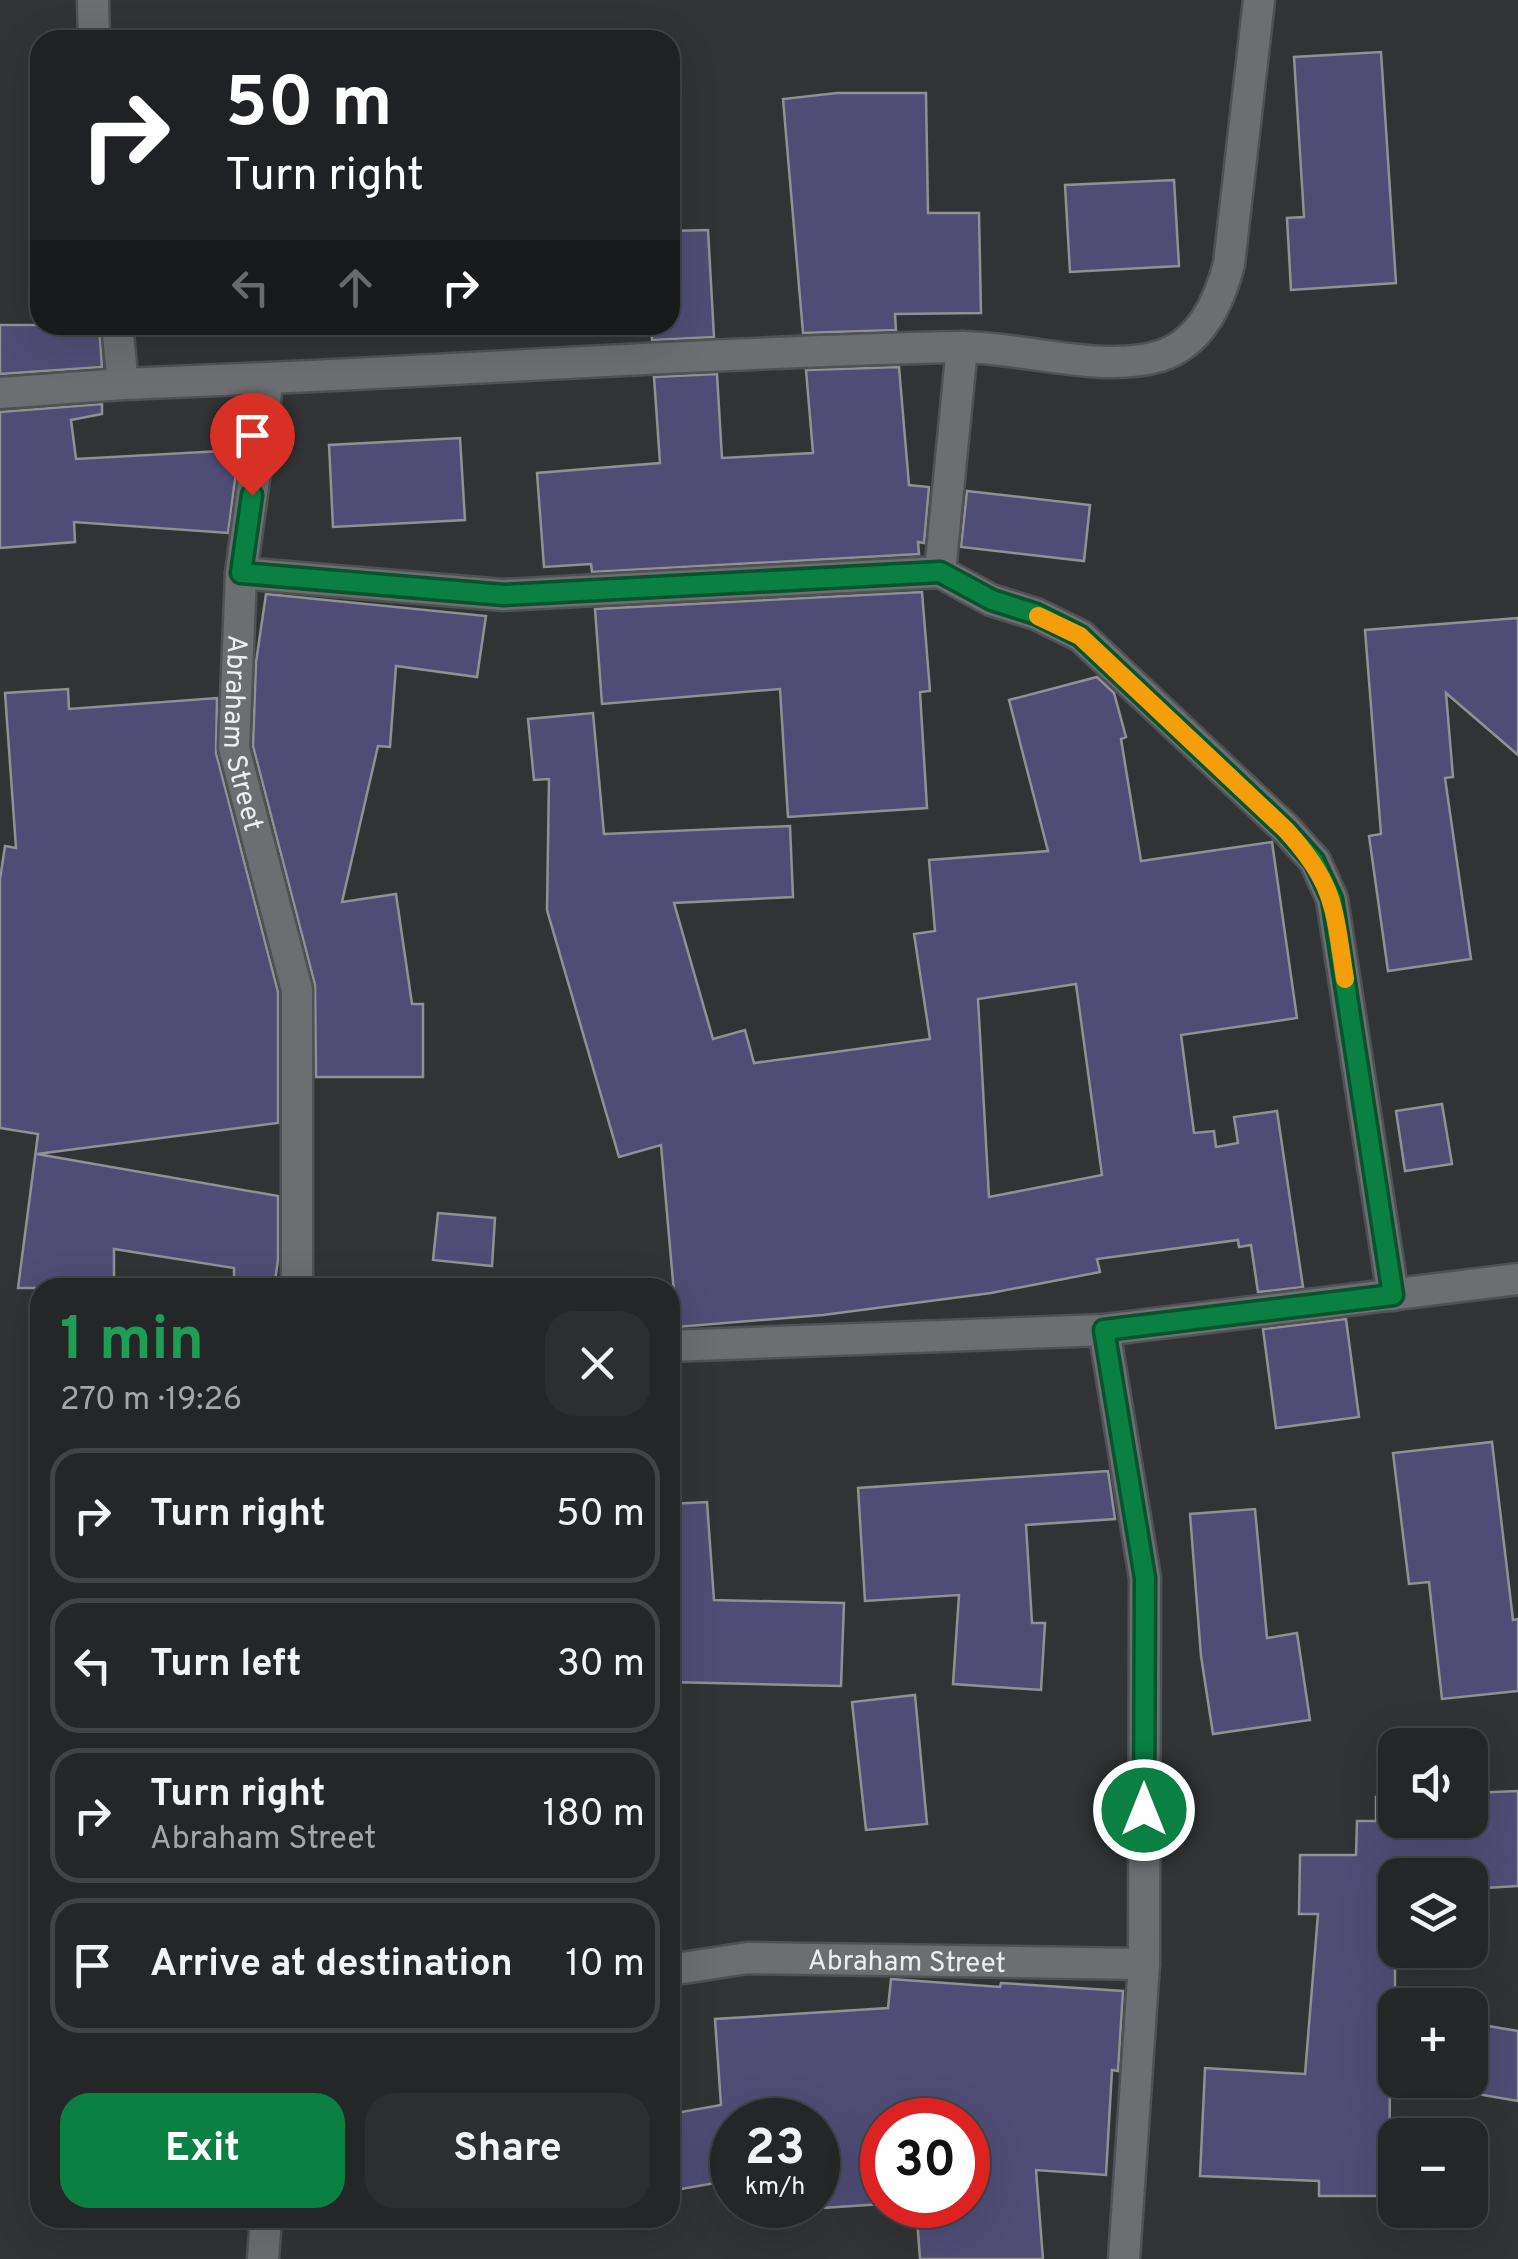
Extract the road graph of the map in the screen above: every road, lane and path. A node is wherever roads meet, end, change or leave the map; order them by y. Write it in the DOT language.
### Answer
graph roads {
  1 [pos="93,0"];
  2 [pos="1259,0"];
  3 [pos="94,30"];
  4 [pos="118,335"];
  5 [pos="962,347"];
  6 [pos="268,378"];
  7 [pos="123,384"];
  8 [pos="0,393"];
  9 [pos="940,572"];
  10 [pos="241,573"];
  11 [pos="297,1278"];
  12 [pos="1518,1279"];
  13 [pos="1393,1295"];
  14 [pos="1104,1330"];
  15 [pos="680,1346"];
  16 [pos="1144,1964"];
  17 [pos="680,1968"];
  18 [pos="265,2228"];
  19 [pos="263,2259"];
  20 [pos="1124,2259"];
  1 -- 3 [label="street"];
  2 -- 5 [label="street"];
  4 -- 7 [label="street"];
  5 -- 6 [label="street"];
  5 -- 9 [label="street"];
  6 -- 7 [label="street"];
  6 -- 10 [label="street, Abraham Street"];
  7 -- 8 [label="street"];
  9 -- 10 [label="street"];
  9 -- 13 [label="street"];
  10 -- 11 [label="street, Abraham Street"];
  12 -- 13 [label="street"];
  13 -- 14 [label="street"];
  14 -- 15 [label="street"];
  14 -- 16 [label="street"];
  16 -- 17 [label="street, Abraham Street"];
  16 -- 20 [label="street"];
  18 -- 19 [label="street"];
}
